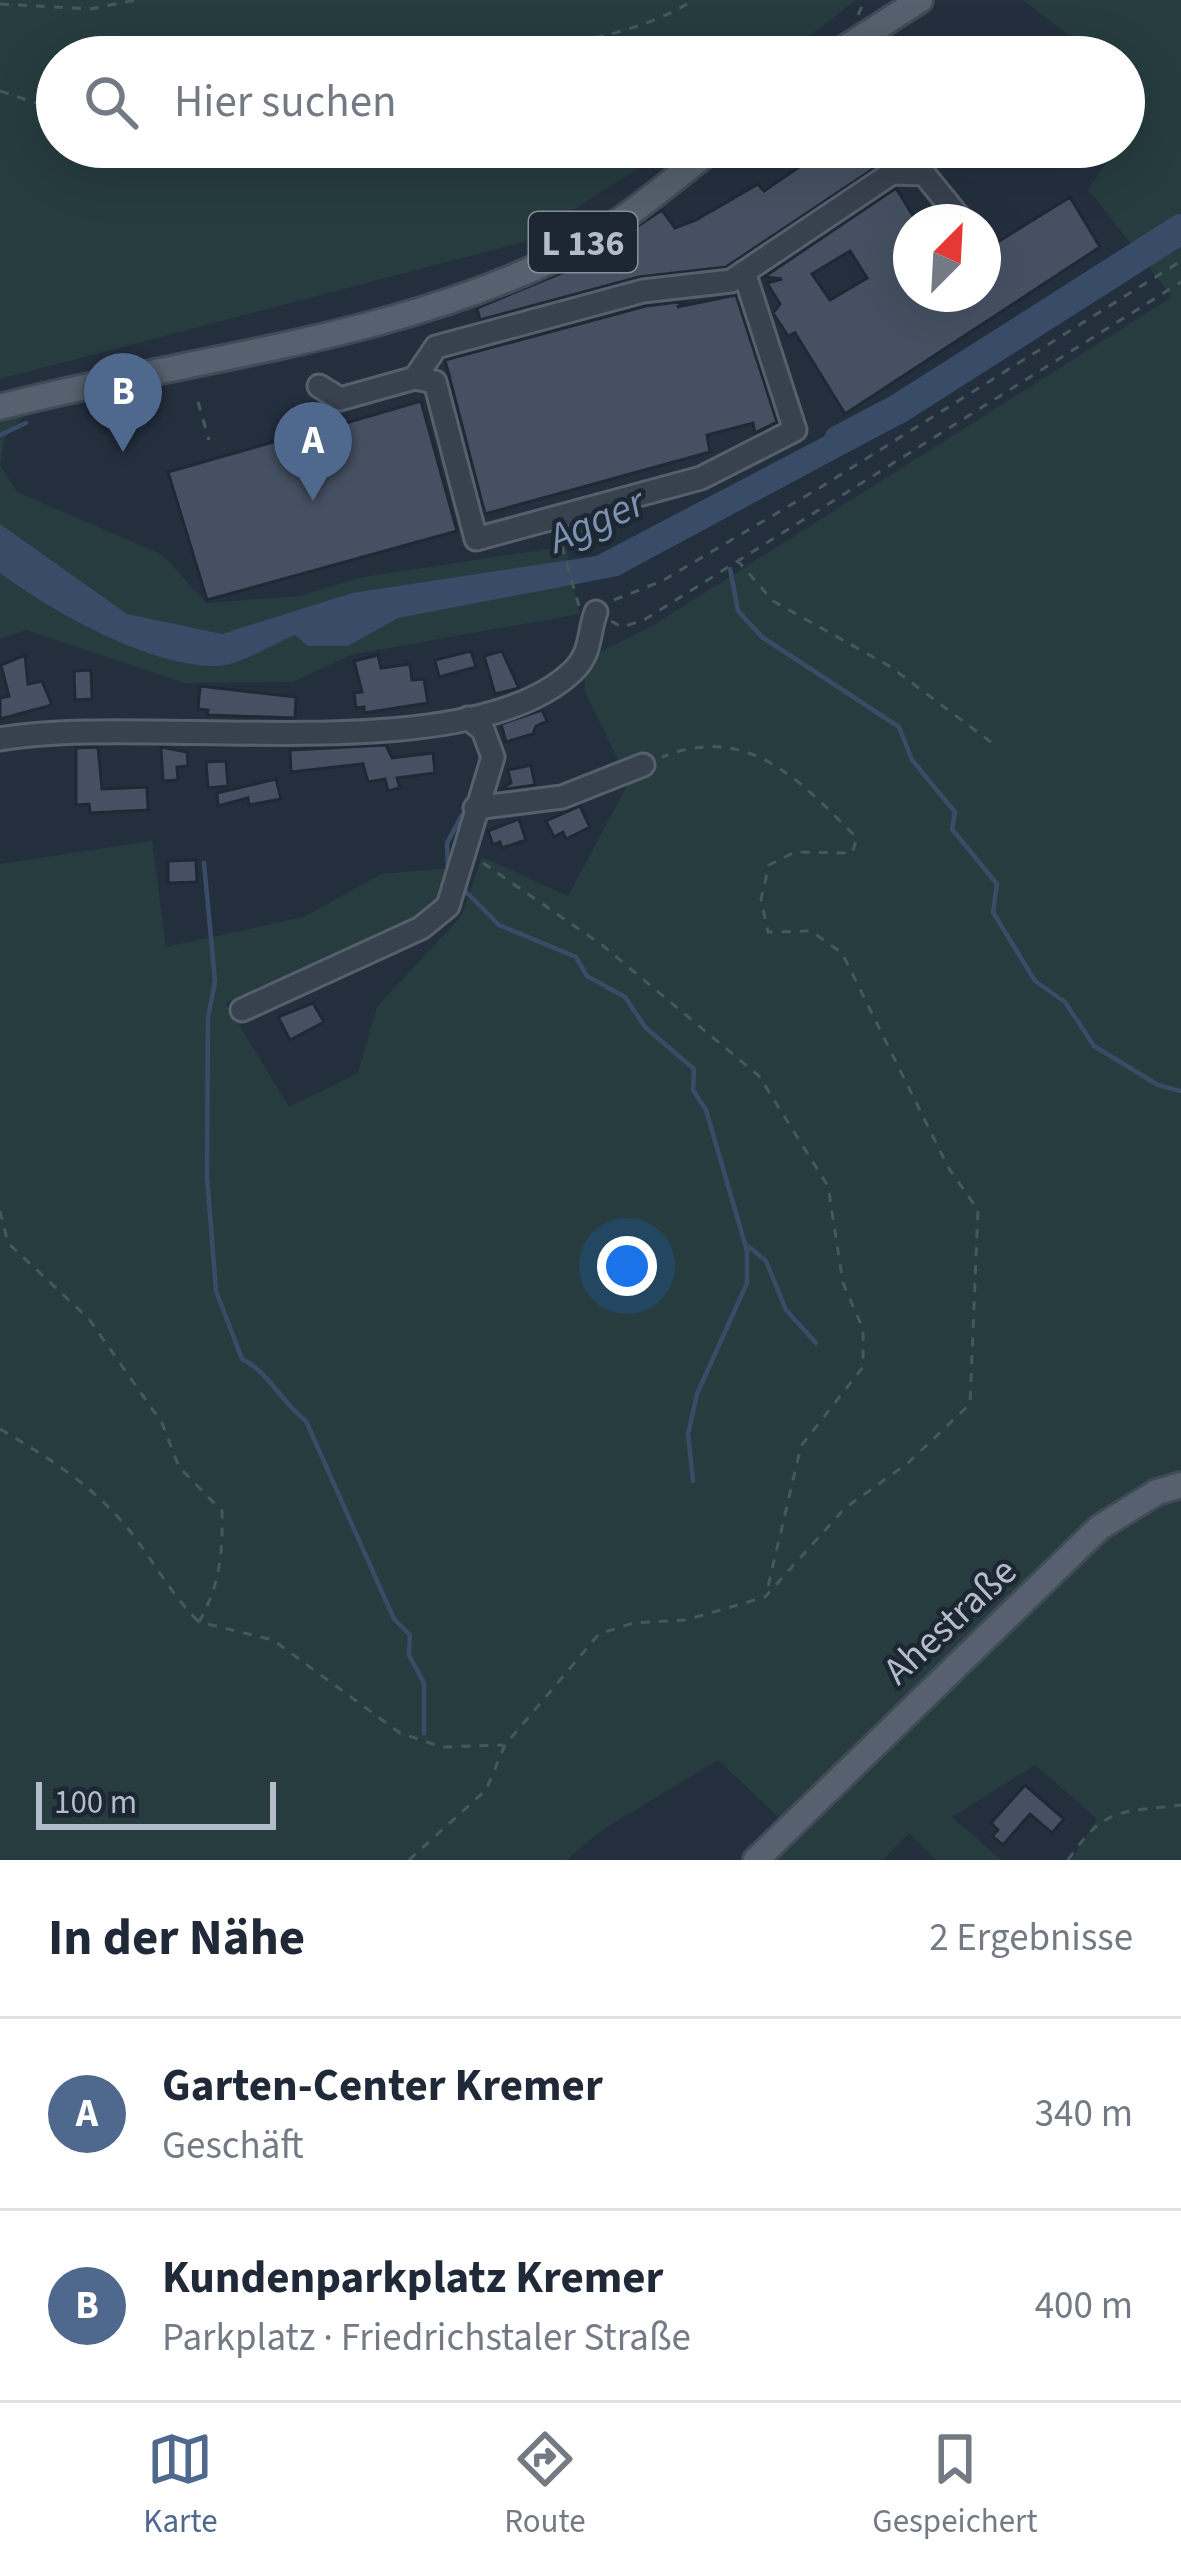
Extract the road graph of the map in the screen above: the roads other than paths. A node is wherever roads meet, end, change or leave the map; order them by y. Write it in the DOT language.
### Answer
graph roads {
  1 [pos="920,0"];
  2 [pos="864,36"];
  3 [pos="688,168"];
  4 [pos="948,204"];
  5 [pos="744,272"];
  6 [pos="415,378"];
  7 [pos="319,386"];
  8 [pos="0,407"];
  9 [pos="596,612"];
  10 [pos="468,718"];
  11 [pos="0,739"];
  12 [pos="643,765"];
  13 [pos="475,808"];
  14 [pos="242,1010"];
  15 [pos="1181,1485"];
  16 [pos="756,1860"];
  1 -- 2 [label="main road"];
  3 -- 8 [label="main road, L 136"];
  4 -- 5 [label="street"];
  5 -- 6 [label="street"];
  5 -- 6 [label="street"];
  6 -- 7 [label="street"];
  9 -- 10 [label="street"];
  10 -- 11 [label="street"];
  10 -- 13 [label="street"];
  12 -- 13 [label="street"];
  13 -- 14 [label="street"];
  15 -- 16 [label="main road, Ahestraße"];
}
